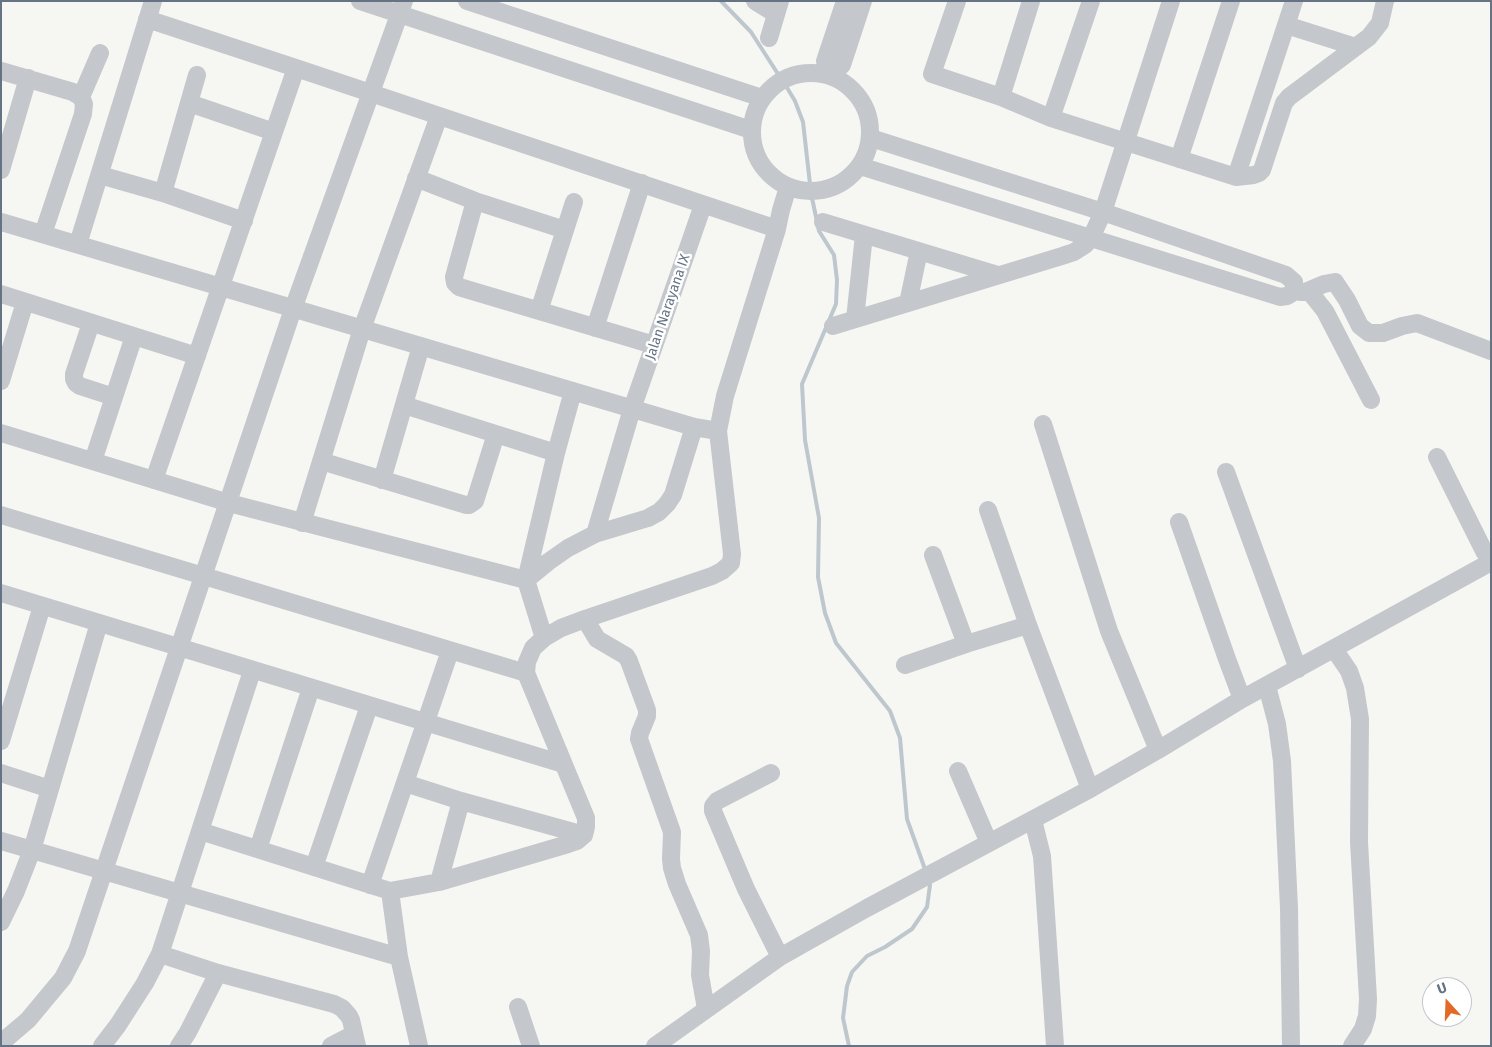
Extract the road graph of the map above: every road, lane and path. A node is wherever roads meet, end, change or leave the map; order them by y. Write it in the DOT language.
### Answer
graph roads {
  1 [pos="153,1"];
  2 [pos="360,1"];
  3 [pos="467,1"];
  4 [pos="755,1"];
  5 [pos="845,1"];
  6 [pos="863,1"];
  7 [pos="957,1"];
  8 [pos="1031,1"];
  9 [pos="1091,1"];
  10 [pos="1171,1"];
  11 [pos="1231,1"];
  12 [pos="1294,1"];
  13 [pos="1385,1"];
  14 [pos="402,8"];
  15 [pos="778,8"];
  16 [pos="147,19"];
  17 [pos="1286,25"];
  18 [pos="769,38"];
  19 [pos="1356,47"];
  20 [pos="100,53"];
  21 [pos="296,68"];
  22 [pos="1,71"];
  23 [pos="197,75"];
  24 [pos="28,78"];
  25 [pos="371,93"];
  26 [pos="81,97"];
  27 [pos="1001,97"];
  28 [pos="762,98"];
  29 [pos="190,103"];
  30 [pos="439,116"];
  31 [pos="1051,118"];
  32 [pos="751,130"];
  33 [pos="274,132"];
  34 [pos="871,138"];
  35 [pos="1126,142"];
  36 [pos="1179,158"];
  37 [pos="860,166"];
  38 [pos="1,170"];
  39 [pos="100,176"];
  40 [pos="1236,177"];
  41 [pos="416,178"];
  42 [pos="642,183"];
  43 [pos="788,187"];
  44 [pos="163,193"];
  45 [pos="475,201"];
  46 [pos="574,202"];
  47 [pos="703,205"];
  48 [pos="1103,212"];
  49 [pos="244,220"];
  50 [pos="1,222"];
  51 [pos="823,222"];
  52 [pos="777,229"];
  53 [pos="565,230"];
  54 [pos="43,234"];
  55 [pos="864,235"];
  56 [pos="1091,238"];
  57 [pos="78,244"];
  58 [pos="919,251"];
  59 [pos="998,276"];
  60 [pos="221,287"];
  61 [pos="1302,290"];
  62 [pos="1,294"];
  63 [pos="25,302"];
  64 [pos="908,303"];
  65 [pos="293,309"];
  66 [pos="538,311"];
  67 [pos="855,319"];
  68 [pos="91,322"];
  69 [pos="833,326"];
  70 [pos="595,328"];
  71 [pos="362,329"];
  72 [pos="134,336"];
  73 [pos="654,345"];
  74 [pos="420,346"];
  75 [pos="1491,351"];
  76 [pos="197,356"];
  77 [pos="1,381"];
  78 [pos="573,391"];
  79 [pos="114,397"];
  80 [pos="1371,400"];
  81 [pos="404,405"];
  82 [pos="632,409"];
  83 [pos="1043,424"];
  84 [pos="694,427"];
  85 [pos="718,431"];
  86 [pos="1,433"];
  87 [pos="496,434"];
  88 [pos="556,453"];
  89 [pos="1438,458"];
  90 [pos="93,461"];
  91 [pos="321,461"];
  92 [pos="1226,472"];
  93 [pos="154,480"];
  94 [pos="382,480"];
  95 [pos="229,503"];
  96 [pos="988,510"];
  97 [pos="1,515"];
  98 [pos="1179,522"];
  99 [pos="302,523"];
  100 [pos="596,534"];
  101 [pos="933,555"];
  102 [pos="1491,562"];
  103 [pos="204,576"];
  104 [pos="526,580"];
  105 [pos="1,593"];
  106 [pos="42,606"];
  107 [pos="585,619"];
  108 [pos="99,624"];
  109 [pos="1028,625"];
  110 [pos="544,638"];
  111 [pos="966,644"];
  112 [pos="179,648"];
  113 [pos="1334,649"];
  114 [pos="450,651"];
  115 [pos="905,665"];
  116 [pos="1298,669"];
  117 [pos="252,671"];
  118 [pos="526,673"];
  119 [pos="1267,686"];
  120 [pos="311,688"];
  121 [pos="1242,699"];
  122 [pos="369,706"];
  123 [pos="426,723"];
  124 [pos="1,741"];
  125 [pos="1158,750"];
  126 [pos="563,764"];
  127 [pos="958,771"];
  128 [pos="771,773"];
  129 [pos="1,774"];
  130 [pos="405,783"];
  131 [pos="50,789"];
  132 [pos="1090,789"];
  133 [pos="461,802"];
  134 [pos="1033,820"];
  135 [pos="200,831"];
  136 [pos="584,834"];
  137 [pos="1,841"];
  138 [pos="989,843"];
  139 [pos="258,849"];
  140 [pos="32,850"];
  141 [pos="314,867"];
  142 [pos="104,872"];
  143 [pos="439,882"];
  144 [pos="370,885"];
  145 [pos="390,891"];
  146 [pos="179,894"];
  147 [pos="1,922"];
  148 [pos="160,954"];
  149 [pos="399,957"];
  150 [pos="780,957"];
  151 [pos="218,973"];
  152 [pos="518,1006"];
  153 [pos="706,1010"];
  154 [pos="356,1040"];
  155 [pos="1,1043"];
  156 [pos="102,1046"];
  157 [pos="179,1046"];
  158 [pos="331,1046"];
  159 [pos="418,1046"];
  160 [pos="531,1046"];
  161 [pos="655,1046"];
  162 [pos="1055,1046"];
  163 [pos="1291,1046"];
  164 [pos="1352,1046"];
  1 -- 16 [label="street"];
  2 -- 14 [label="street"];
  3 -- 28 [label="street"];
  4 -- 15 [label="street"];
  5 -- 6 [label="street"];
  7 -- 27 [label="street"];
  8 -- 27 [label="street"];
  9 -- 31 [label="street"];
  10 -- 35 [label="street"];
  11 -- 36 [label="street"];
  12 -- 17 [label="street"];
  13 -- 19 [label="street"];
  14 -- 25 [label="street"];
  14 -- 32 [label="street"];
  15 -- 18 [label="street"];
  16 -- 21 [label="street"];
  16 -- 39 [label="street"];
  17 -- 19 [label="street"];
  17 -- 40 [label="street"];
  19 -- 40 [label="street"];
  20 -- 26 [label="street"];
  21 -- 25 [label="street"];
  21 -- 33 [label="street"];
  22 -- 24 [label="street"];
  23 -- 29 [label="street"];
  24 -- 26 [label="street"];
  24 -- 38 [label="street"];
  25 -- 30 [label="street"];
  25 -- 65 [label="street"];
  26 -- 54 [label="street"];
  27 -- 31 [label="street"];
  28 -- 32 [label="street"];
  28 -- 34 [label="street"];
  29 -- 33 [label="street"];
  29 -- 44 [label="street"];
  30 -- 41 [label="street"];
  30 -- 42 [label="street"];
  31 -- 35 [label="street"];
  32 -- 43 [label="street"];
  33 -- 49 [label="street"];
  34 -- 37 [label="street"];
  34 -- 48 [label="street"];
  35 -- 36 [label="street"];
  35 -- 48 [label="street"];
  36 -- 40 [label="street"];
  37 -- 43 [label="street"];
  37 -- 56 [label="street"];
  39 -- 44 [label="street"];
  39 -- 57 [label="street"];
  41 -- 45 [label="street"];
  41 -- 71 [label="street"];
  42 -- 47 [label="street"];
  42 -- 70 [label="street"];
  43 -- 52 [label="street"];
  44 -- 49 [label="street"];
  45 -- 53 [label="street"];
  45 -- 66 [label="street"];
  46 -- 53 [label="street"];
  47 -- 52 [label="street"];
  47 -- 73 [label="street, Jalan Narayana IX"];
  48 -- 56 [label="street"];
  48 -- 61 [label="street"];
  49 -- 60 [label="street"];
  50 -- 54 [label="street"];
  51 -- 55 [label="street"];
  52 -- 85 [label="street"];
  53 -- 66 [label="street"];
  54 -- 57 [label="street"];
  55 -- 58 [label="street"];
  55 -- 67 [label="street"];
  56 -- 59 [label="street"];
  56 -- 61 [label="street"];
  57 -- 60 [label="street"];
  58 -- 59 [label="street"];
  58 -- 64 [label="street"];
  59 -- 64 [label="street"];
  60 -- 65 [label="street"];
  60 -- 76 [label="street"];
  61 -- 75 [label="street"];
  61 -- 80 [label="street"];
  62 -- 63 [label="street"];
  63 -- 68 [label="street"];
  63 -- 77 [label="street"];
  64 -- 67 [label="street"];
  65 -- 71 [label="street"];
  65 -- 95 [label="street"];
  66 -- 70 [label="street"];
  67 -- 69 [label="street"];
  68 -- 72 [label="street"];
  68 -- 79 [label="street"];
  70 -- 73 [label="street"];
  71 -- 74 [label="street"];
  71 -- 91 [label="street"];
  72 -- 76 [label="street"];
  72 -- 79 [label="street"];
  73 -- 82 [label="street, Jalan Narayana IX"];
  74 -- 78 [label="street"];
  74 -- 81 [label="street"];
  76 -- 93 [label="street"];
  78 -- 82 [label="street"];
  78 -- 88 [label="street"];
  79 -- 90 [label="street"];
  81 -- 87 [label="street"];
  81 -- 94 [label="street"];
  82 -- 84 [label="street"];
  82 -- 100 [label="street, Jalan Narayana IX"];
  83 -- 125 [label="street"];
  84 -- 85 [label="street"];
  84 -- 100 [label="street"];
  85 -- 107 [label="street"];
  86 -- 90 [label="street"];
  87 -- 88 [label="street"];
  87 -- 94 [label="street"];
  88 -- 104 [label="street"];
  89 -- 102 [label="street"];
  90 -- 93 [label="street"];
  91 -- 94 [label="street"];
  91 -- 99 [label="street"];
  92 -- 116 [label="street"];
  93 -- 95 [label="street"];
  95 -- 99 [label="street"];
  95 -- 103 [label="street"];
  96 -- 109 [label="street"];
  97 -- 103 [label="street"];
  98 -- 121 [label="street"];
  99 -- 104 [label="street"];
  100 -- 104 [label="street"];
  101 -- 111 [label="street"];
  102 -- 113 [label="street"];
  103 -- 112 [label="street"];
  103 -- 114 [label="street"];
  104 -- 110 [label="street"];
  105 -- 106 [label="street"];
  106 -- 108 [label="street"];
  106 -- 124 [label="street"];
  107 -- 110 [label="street"];
  107 -- 153 [label="street"];
  108 -- 112 [label="street"];
  108 -- 131 [label="street"];
  109 -- 111 [label="street"];
  109 -- 132 [label="street"];
  110 -- 118 [label="street"];
  111 -- 115 [label="street"];
  112 -- 117 [label="street"];
  112 -- 142 [label="street"];
  113 -- 116 [label="street"];
  113 -- 164 [label="street"];
  114 -- 118 [label="street"];
  114 -- 123 [label="street"];
  116 -- 119 [label="street"];
  117 -- 120 [label="street"];
  117 -- 135 [label="street"];
  118 -- 126 [label="street"];
  119 -- 121 [label="street"];
  119 -- 163 [label="street"];
  120 -- 122 [label="street"];
  120 -- 139 [label="street"];
  121 -- 125 [label="street"];
  122 -- 123 [label="street"];
  122 -- 141 [label="street"];
  123 -- 126 [label="street"];
  123 -- 130 [label="street"];
  125 -- 132 [label="street"];
  126 -- 136 [label="street"];
  127 -- 138 [label="street"];
  128 -- 150 [label="street"];
  129 -- 131 [label="street"];
  130 -- 133 [label="street"];
  130 -- 144 [label="street"];
  131 -- 140 [label="street"];
  132 -- 134 [label="street"];
  133 -- 136 [label="street"];
  133 -- 143 [label="street"];
  134 -- 138 [label="street"];
  134 -- 162 [label="street"];
  135 -- 139 [label="street"];
  135 -- 146 [label="street"];
  136 -- 143 [label="street"];
  137 -- 140 [label="street"];
  138 -- 150 [label="street"];
  139 -- 141 [label="street"];
  140 -- 142 [label="street"];
  140 -- 147 [label="street"];
  141 -- 144 [label="street"];
  142 -- 146 [label="street"];
  142 -- 155 [label="street"];
  143 -- 145 [label="street"];
  144 -- 145 [label="street"];
  145 -- 149 [label="street"];
  146 -- 148 [label="street"];
  146 -- 149 [label="street"];
  148 -- 151 [label="street"];
  148 -- 156 [label="street"];
  149 -- 159 [label="street"];
  150 -- 153 [label="street"];
  151 -- 154 [label="street"];
  151 -- 157 [label="street"];
  152 -- 160 [label="street"];
  153 -- 161 [label="street"];
  154 -- 158 [label="street"];
}
